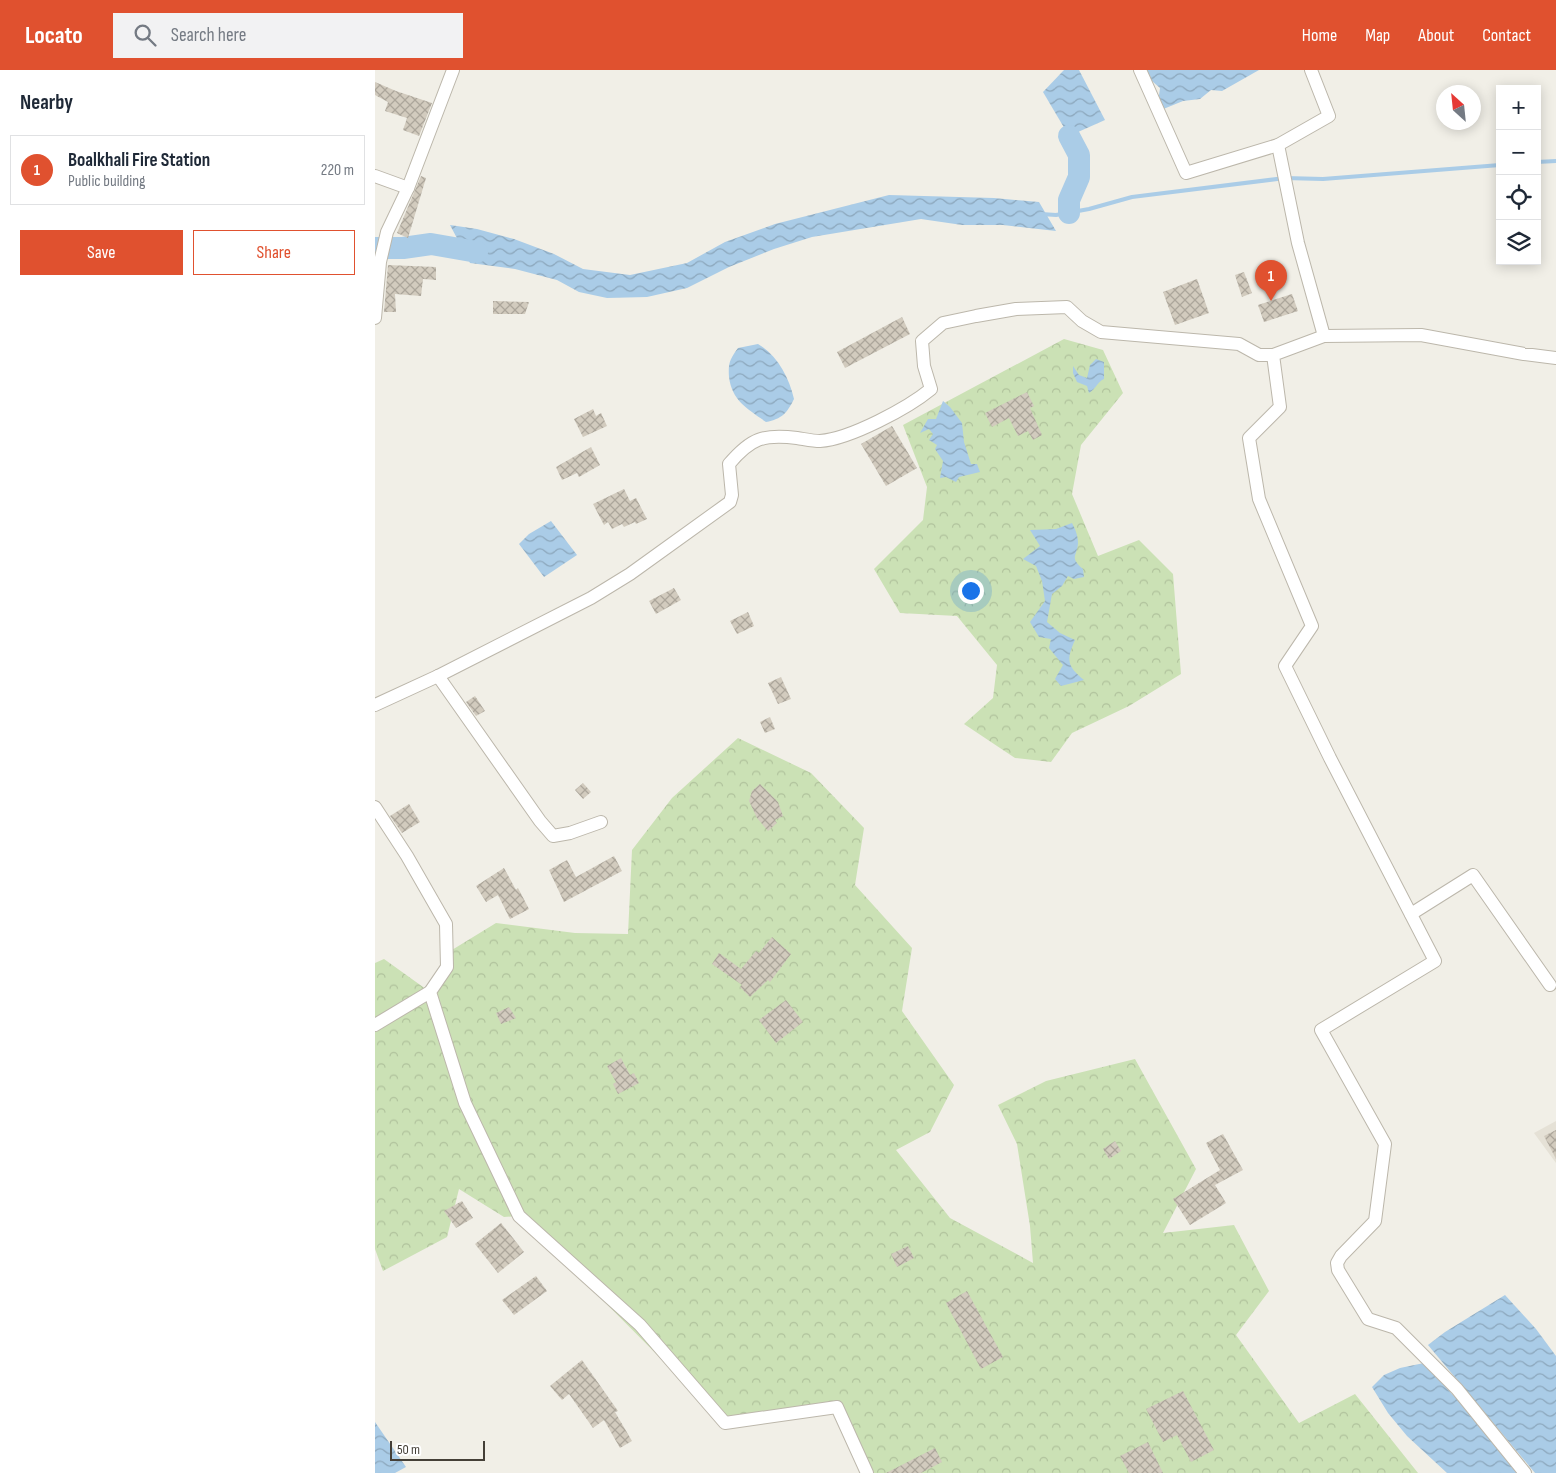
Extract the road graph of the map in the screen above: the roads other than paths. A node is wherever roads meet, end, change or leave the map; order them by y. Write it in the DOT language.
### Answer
graph roads {
  1 [pos="453,70"];
  2 [pos="1139,70"];
  3 [pos="1311,70"];
  4 [pos="1278,145"];
  5 [pos="375,176"];
  6 [pos="408,188"];
  7 [pos="375,318"];
  8 [pos="1324,336"];
  9 [pos="1273,355"];
  10 [pos="1556,358"];
  11 [pos="438,676"];
  12 [pos="375,705"];
  13 [pos="375,807"];
  14 [pos="601,822"];
  15 [pos="1411,914"];
  16 [pos="1550,985"];
  17 [pos="431,992"];
  18 [pos="375,1025"];
  19 [pos="867,1473"];
  20 [pos="1525,1473"];
  1 -- 6 [label="street"];
  2 -- 4 [label="street"];
  3 -- 4 [label="street"];
  4 -- 8 [label="street"];
  5 -- 6 [label="street"];
  6 -- 7 [label="street"];
  8 -- 9 [label="street"];
  8 -- 10 [label="street"];
  9 -- 11 [label="street"];
  9 -- 15 [label="street"];
  11 -- 12 [label="street"];
  11 -- 14 [label="street"];
  13 -- 17 [label="street"];
  15 -- 16 [label="street"];
  15 -- 20 [label="street"];
  17 -- 18 [label="street"];
  17 -- 19 [label="street"];
}
